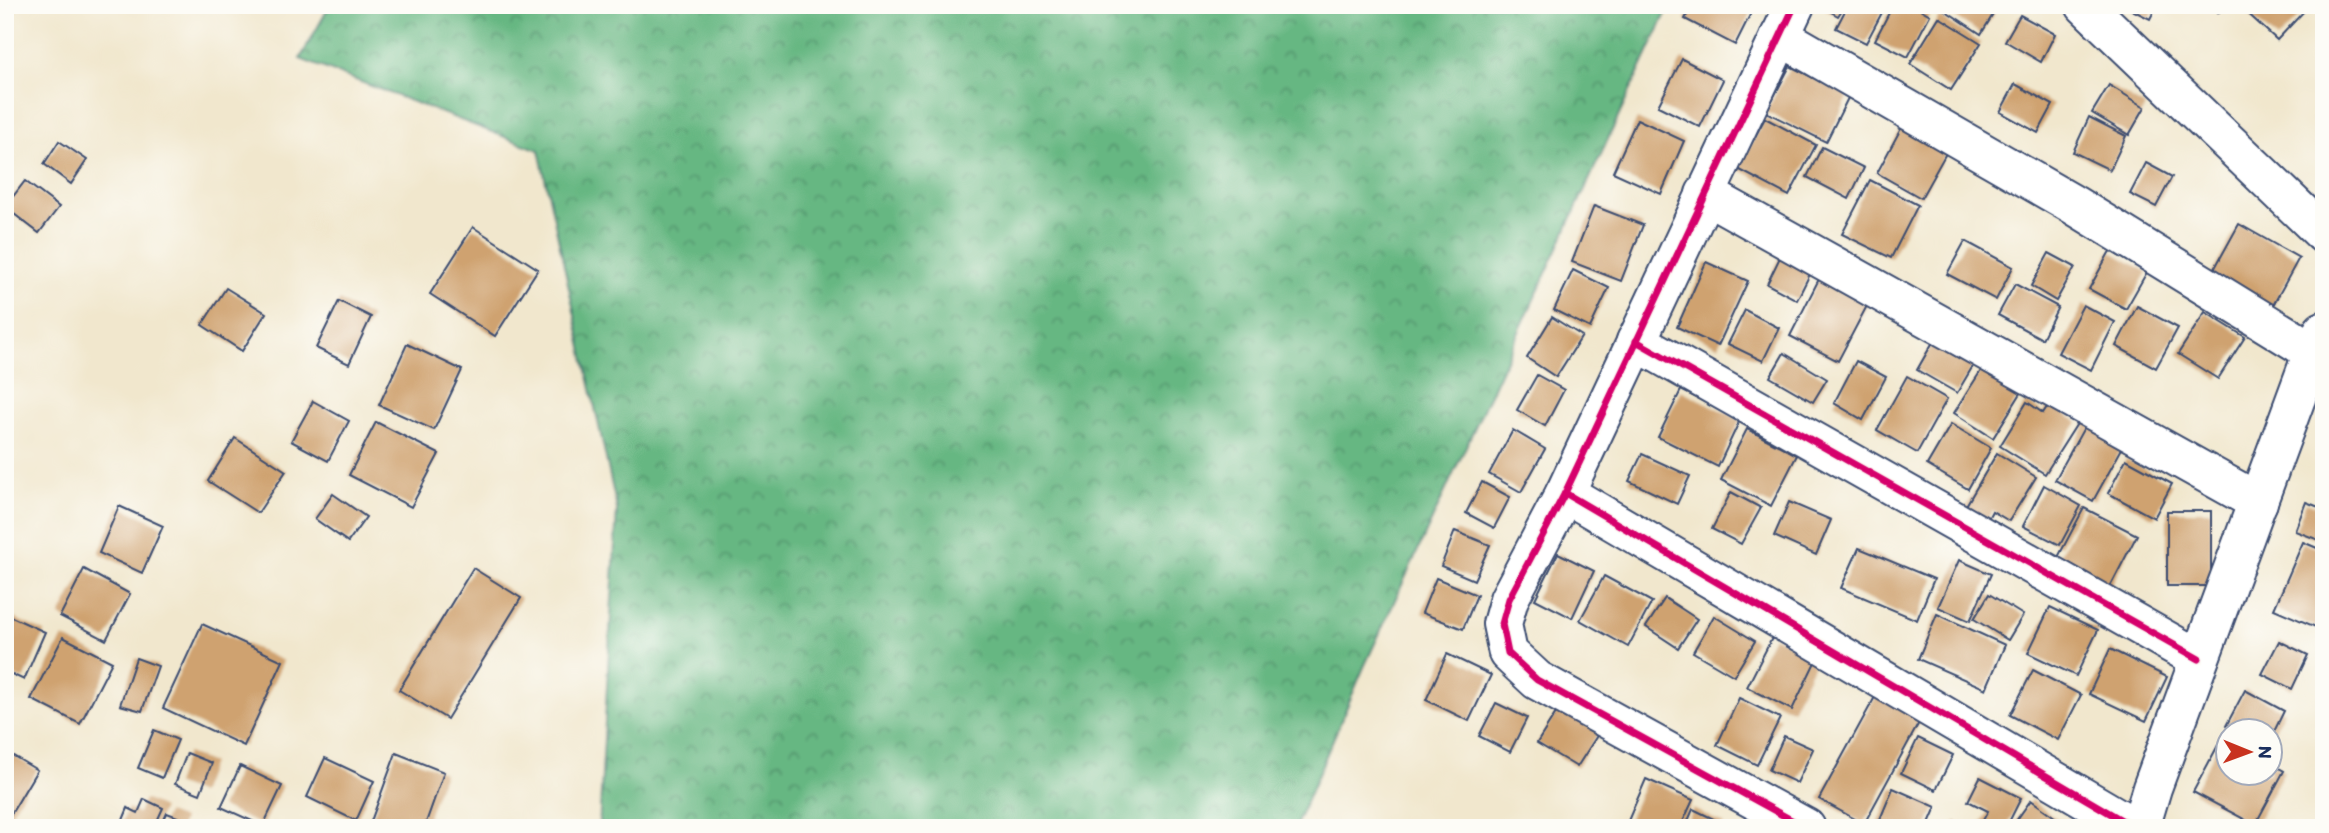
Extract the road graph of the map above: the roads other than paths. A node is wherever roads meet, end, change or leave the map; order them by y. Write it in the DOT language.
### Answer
graph roads {
  1 [pos="2085,5"];
  2 [pos="1787,21"];
  3 [pos="1705,194"];
  4 [pos="2324,234"];
  5 [pos="1636,341"];
  6 [pos="2318,341"];
  7 [pos="1565,493"];
  8 [pos="2258,502"];
  9 [pos="2199,659"];
  10 [pos="1806,828"];
  11 [pos="2137,828"];
  1 -- 4 [label="street"];
  2 -- 3 [label="street"];
  2 -- 6 [label="street"];
  3 -- 5 [label="street"];
  3 -- 8 [label="street"];
  5 -- 7 [label="street"];
  5 -- 9 [label="street"];
  6 -- 8 [label="street"];
  7 -- 10 [label="street"];
  7 -- 11 [label="street"];
  8 -- 9 [label="street"];
  9 -- 11 [label="street"];
}
